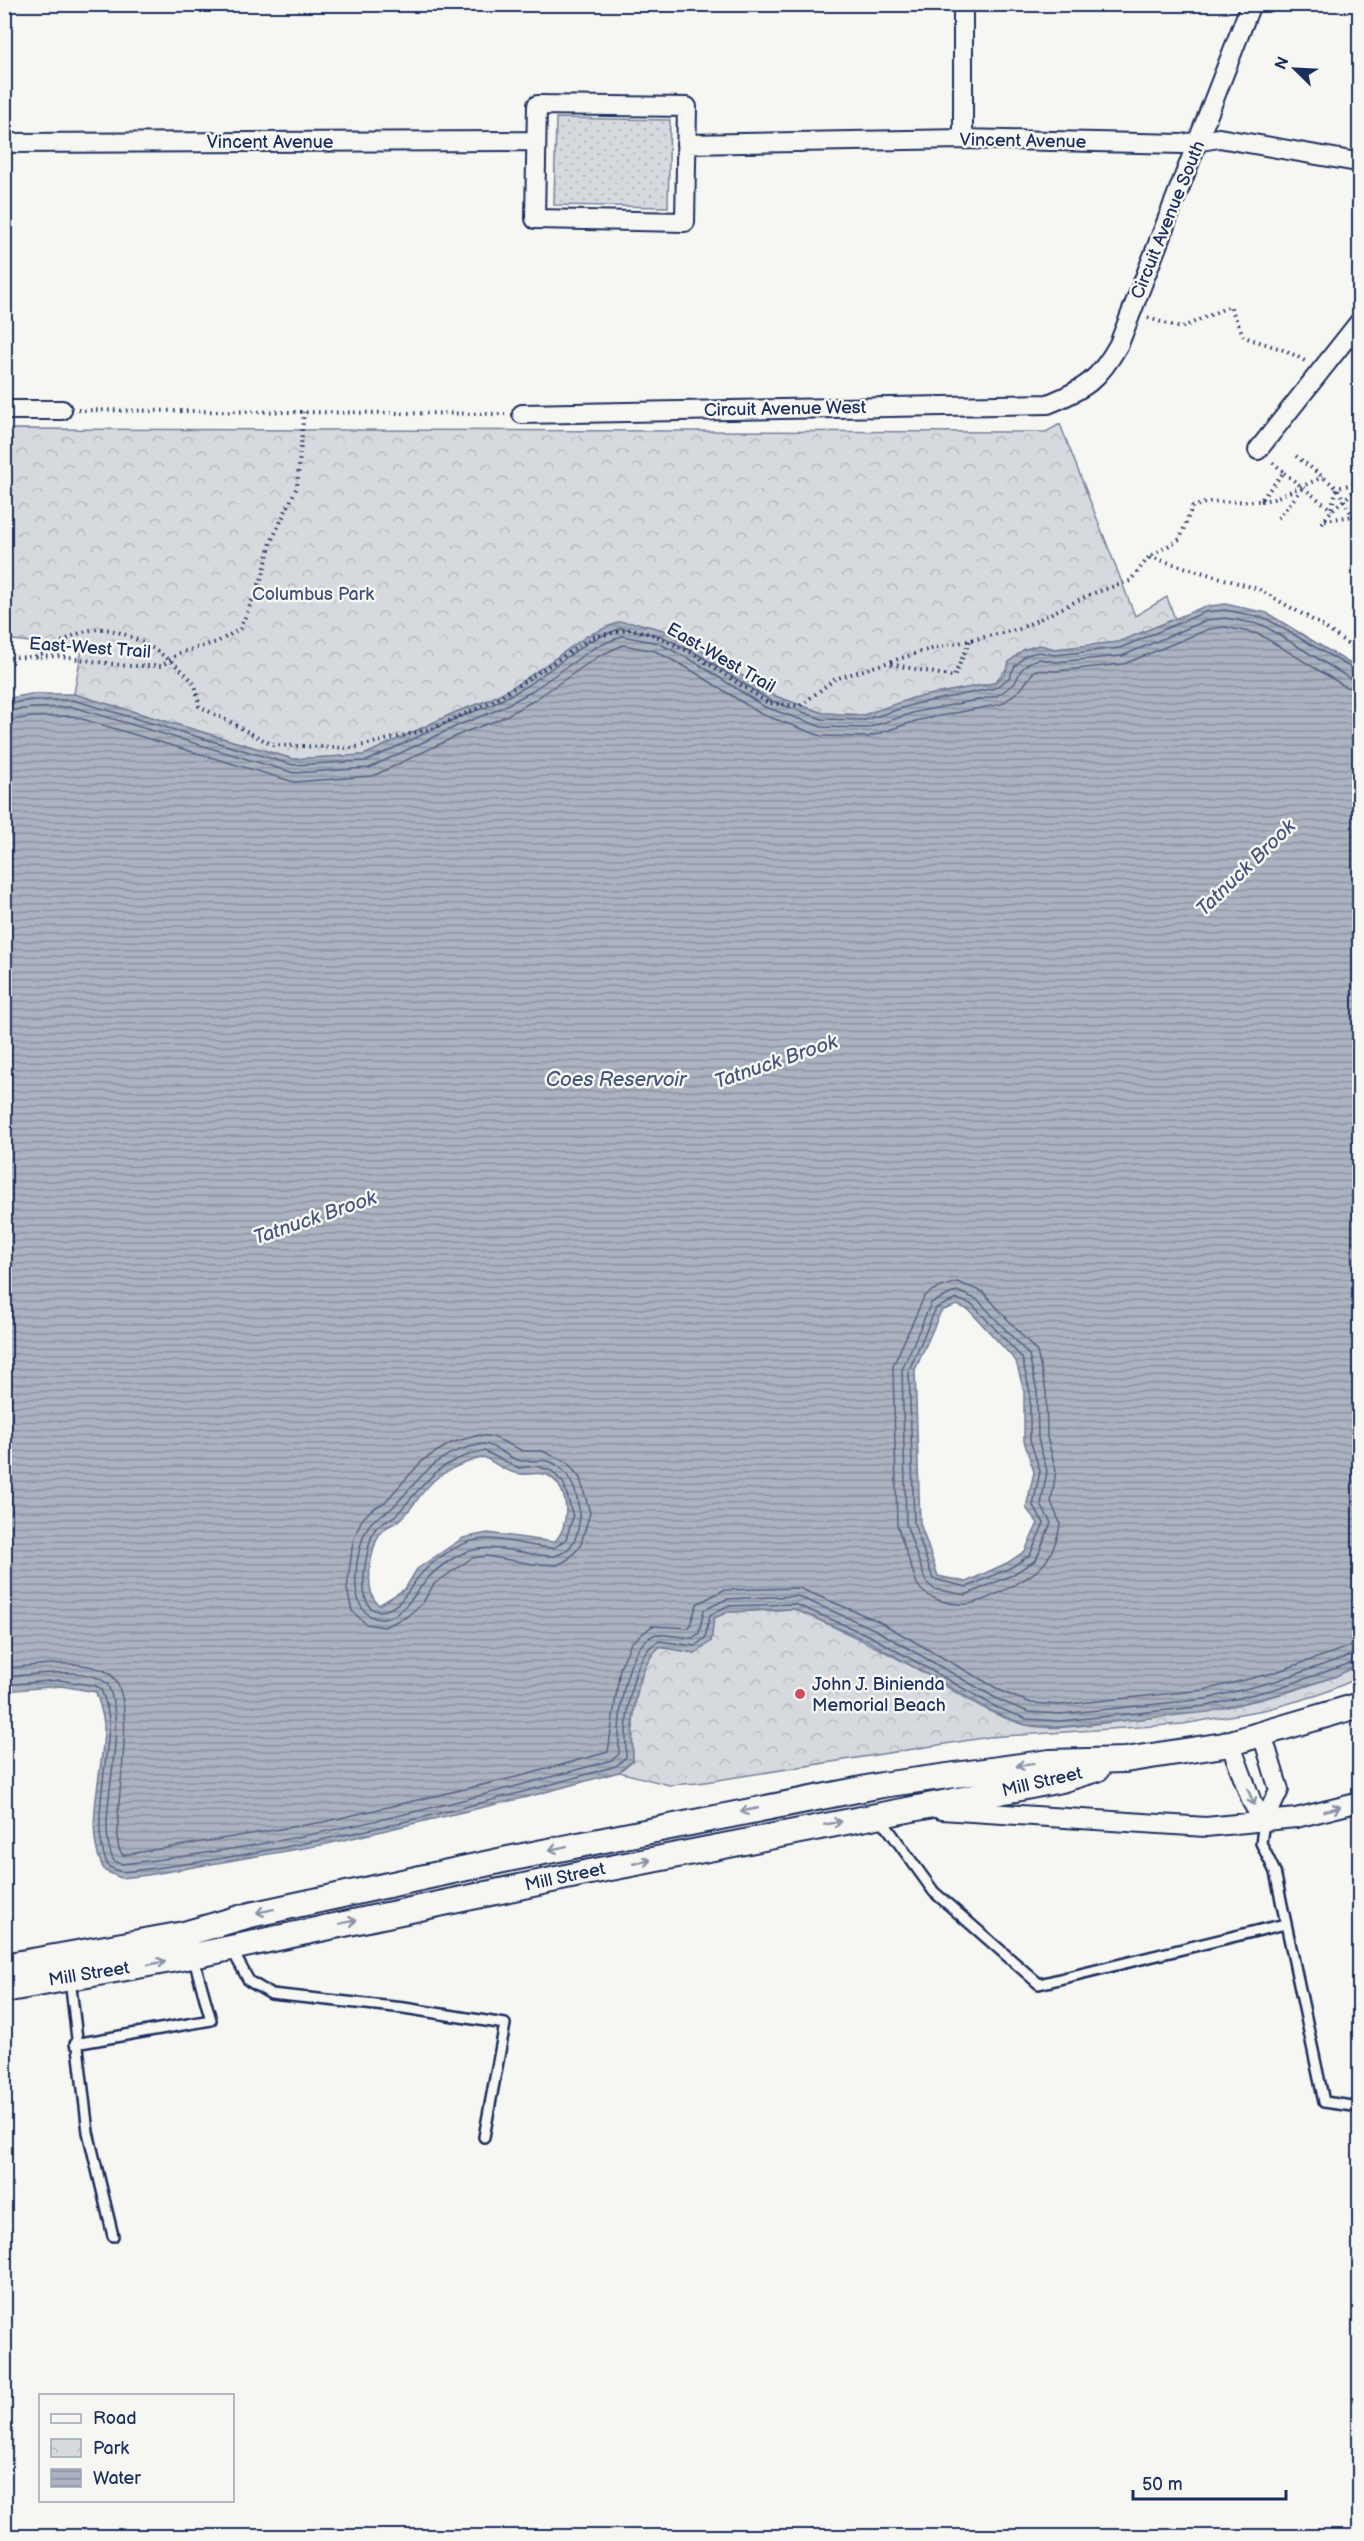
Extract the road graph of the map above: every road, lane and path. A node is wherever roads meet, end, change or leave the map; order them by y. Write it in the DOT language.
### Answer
graph roads {
  1 [pos="963,4"];
  2 [pos="1251,4"];
  3 [pos="963,139"];
  4 [pos="536,141"];
  5 [pos="1200,141"];
  6 [pos="4,143"];
  7 [pos="686,144"];
  8 [pos="1357,162"];
  9 [pos="1131,312"];
  10 [pos="1359,321"];
  11 [pos="1321,370"];
  12 [pos="1048,404"];
  13 [pos="4,410"];
  14 [pos="62,410"];
  15 [pos="304,412"];
  16 [pos="522,414"];
  17 [pos="1258,450"];
  18 [pos="1296,456"];
  19 [pos="1284,473"];
  20 [pos="1323,477"];
  21 [pos="1303,488"];
  22 [pos="1337,488"];
  23 [pos="1359,488"];
  24 [pos="1344,499"];
  25 [pos="1260,501"];
  26 [pos="1331,510"];
  27 [pos="1356,517"];
  28 [pos="1278,518"];
  29 [pos="1149,557"];
  30 [pos="970,640"];
  31 [pos="1359,652"];
  32 [pos="36,657"];
  33 [pos="4,658"];
  34 [pos="169,661"];
  35 [pos="890,664"];
  36 [pos="1359,1705"];
  37 [pos="1262,1734"];
  38 [pos="1230,1743"];
  39 [pos="1125,1760"];
  40 [pos="1359,1802"];
  41 [pos="910,1808"];
  42 [pos="877,1814"];
  43 [pos="1264,1822"];
  44 [pos="1286,1924"];
  45 [pos="231,1947"];
  46 [pos="193,1956"];
  47 [pos="46,1958"];
  48 [pos="4,1966"];
  49 [pos="70,1979"];
  50 [pos="37,1982"];
  51 [pos="4,1990"];
  52 [pos="75,2044"];
  53 [pos="1359,2107"];
  54 [pos="484,2137"];
  55 [pos="113,2236"];
  1 -- 3 [label="street"];
  2 -- 5 [label="street, Circuit Avenue South"];
  3 -- 5 [label="street, Vincent Avenue"];
  3 -- 7 [label="street, Vincent Avenue"];
  4 -- 6 [label="street, Vincent Avenue"];
  4 -- 7 [label="street"];
  4 -- 7 [label="street"];
  5 -- 8 [label="street, Vincent Avenue"];
  5 -- 9 [label="street, Circuit Avenue South"];
  9 -- 11 [label="path"];
  9 -- 12 [label="street, Circuit Avenue South"];
  10 -- 11 [label="street"];
  11 -- 17 [label="street"];
  12 -- 16 [label="street, Circuit Avenue West"];
  13 -- 14 [label="street"];
  14 -- 15 [label="path"];
  15 -- 16 [label="path"];
  15 -- 34 [label="path"];
  17 -- 19 [label="path"];
  18 -- 20 [label="path"];
  19 -- 21 [label="path"];
  19 -- 25 [label="path"];
  20 -- 21 [label="path"];
  20 -- 22 [label="path"];
  21 -- 25 [label="path"];
  21 -- 26 [label="path"];
  21 -- 28 [label="path"];
  22 -- 23 [label="path"];
  22 -- 24 [label="path"];
  22 -- 26 [label="path"];
  23 -- 24 [label="path"];
  23 -- 27 [label="path"];
  24 -- 26 [label="path"];
  24 -- 27 [label="path"];
  25 -- 29 [label="path"];
  26 -- 27 [label="path"];
  29 -- 30 [label="path, East-West Trail"];
  29 -- 31 [label="path"];
  30 -- 35 [label="path, East-West Trail"];
  30 -- 35 [label="path"];
  32 -- 33 [label="path, East-West Trail"];
  32 -- 34 [label="path, East-West Trail"];
  32 -- 34 [label="path"];
  34 -- 35 [label="path, East-West Trail"];
  36 -- 37 [label="main road, Mill Street"];
  37 -- 38 [label="main road, Mill Street"];
  37 -- 43 [label="street"];
  38 -- 39 [label="main road, Mill Street"];
  38 -- 43 [label="street, one-way"];
  39 -- 41 [label="main road, Mill Street"];
  39 -- 47 [label="main road, Mill Street, one-way"];
  43 -- 40 [label="street, one-way"];
  41 -- 42 [label="main road, Mill Street"];
  41 -- 43 [label="street"];
  42 -- 44 [label="lane"];
  45 -- 42 [label="main road, Mill Street, one-way"];
  43 -- 44 [label="lane"];
  44 -- 53 [label="lane"];
  45 -- 46 [label="main road, Mill Street"];
  45 -- 54 [label="lane"];
  49 -- 46 [label="main road, Mill Street, one-way"];
  46 -- 52 [label="lane"];
  47 -- 48 [label="main road, Mill Street"];
  47 -- 50 [label="main road"];
  49 -- 50 [label="main road, Mill Street"];
  49 -- 52 [label="lane"];
  50 -- 51 [label="main road, Mill Street"];
  52 -- 55 [label="lane"];
}
